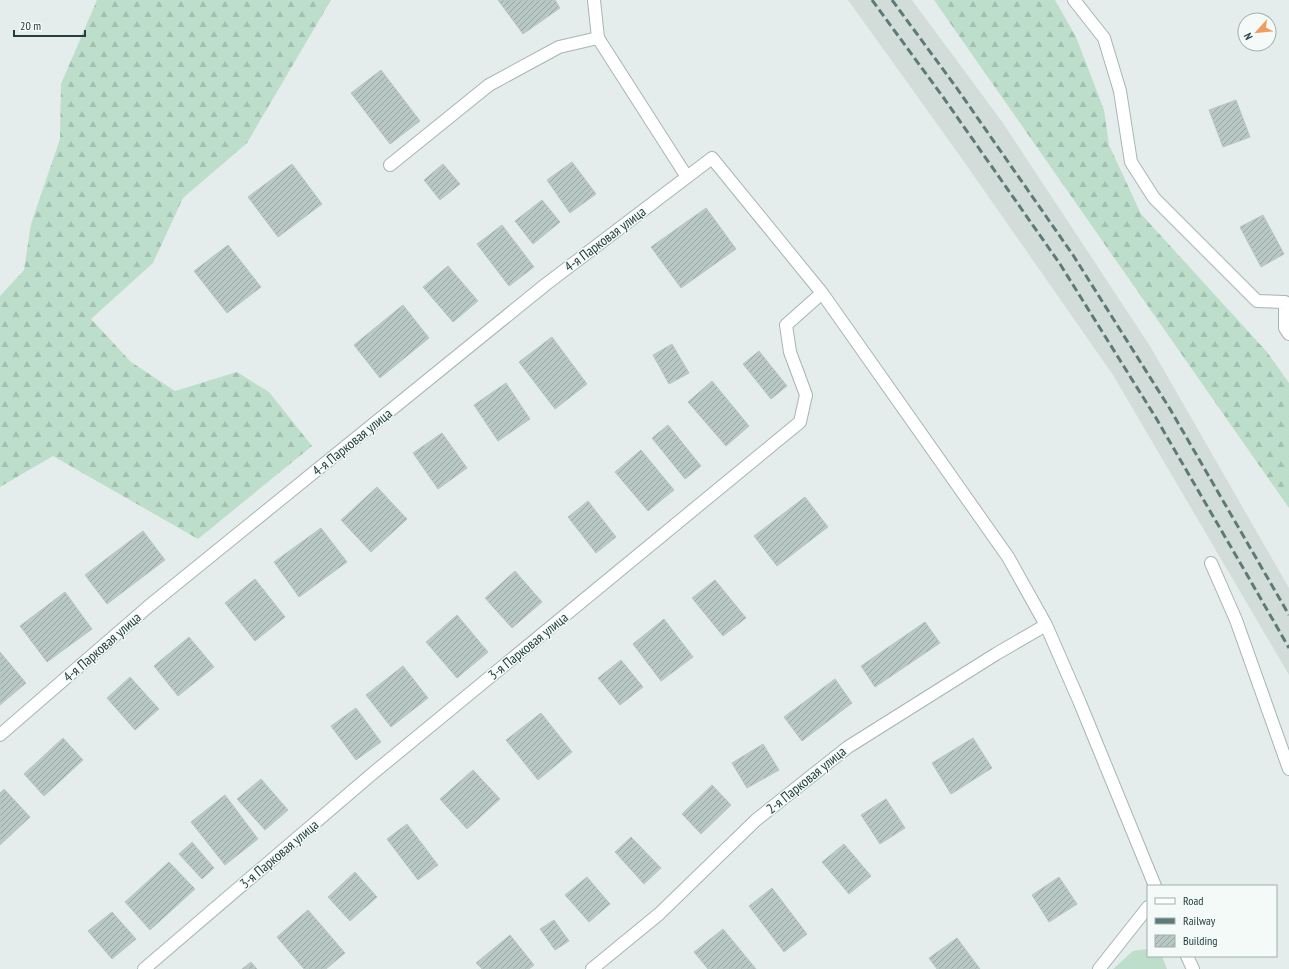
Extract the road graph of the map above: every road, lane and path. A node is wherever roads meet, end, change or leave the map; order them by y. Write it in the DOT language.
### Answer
graph roads {
  1 [pos="594,0"];
  2 [pos="1074,0"];
  3 [pos="598,38"];
  4 [pos="390,165"];
  5 [pos="687,177"];
  6 [pos="822,292"];
  7 [pos="1287,300"];
  8 [pos="1289,334"];
  9 [pos="1211,563"];
  10 [pos="1046,625"];
  11 [pos="0,735"];
  12 [pos="1289,769"];
  13 [pos="1155,885"];
  14 [pos="1147,909"];
  15 [pos="1187,957"];
  16 [pos="144,969"];
  17 [pos="592,969"];
  18 [pos="1099,969"];
  19 [pos="1193,969"];
  1 -- 3 [label="street"];
  2 -- 7 [label="street"];
  3 -- 4 [label="street"];
  3 -- 5 [label="street"];
  5 -- 6 [label="street, 4-я Парковая улица"];
  5 -- 11 [label="street, 4-я Парковая улица"];
  6 -- 10 [label="street"];
  6 -- 16 [label="street, 3-я Парковая улица"];
  7 -- 8 [label="street"];
  9 -- 12 [label="street"];
  10 -- 13 [label="street"];
  10 -- 17 [label="street, 2-я Парковая улица"];
  14 -- 18 [label="street"];
  15 -- 19 [label="street"];
}
